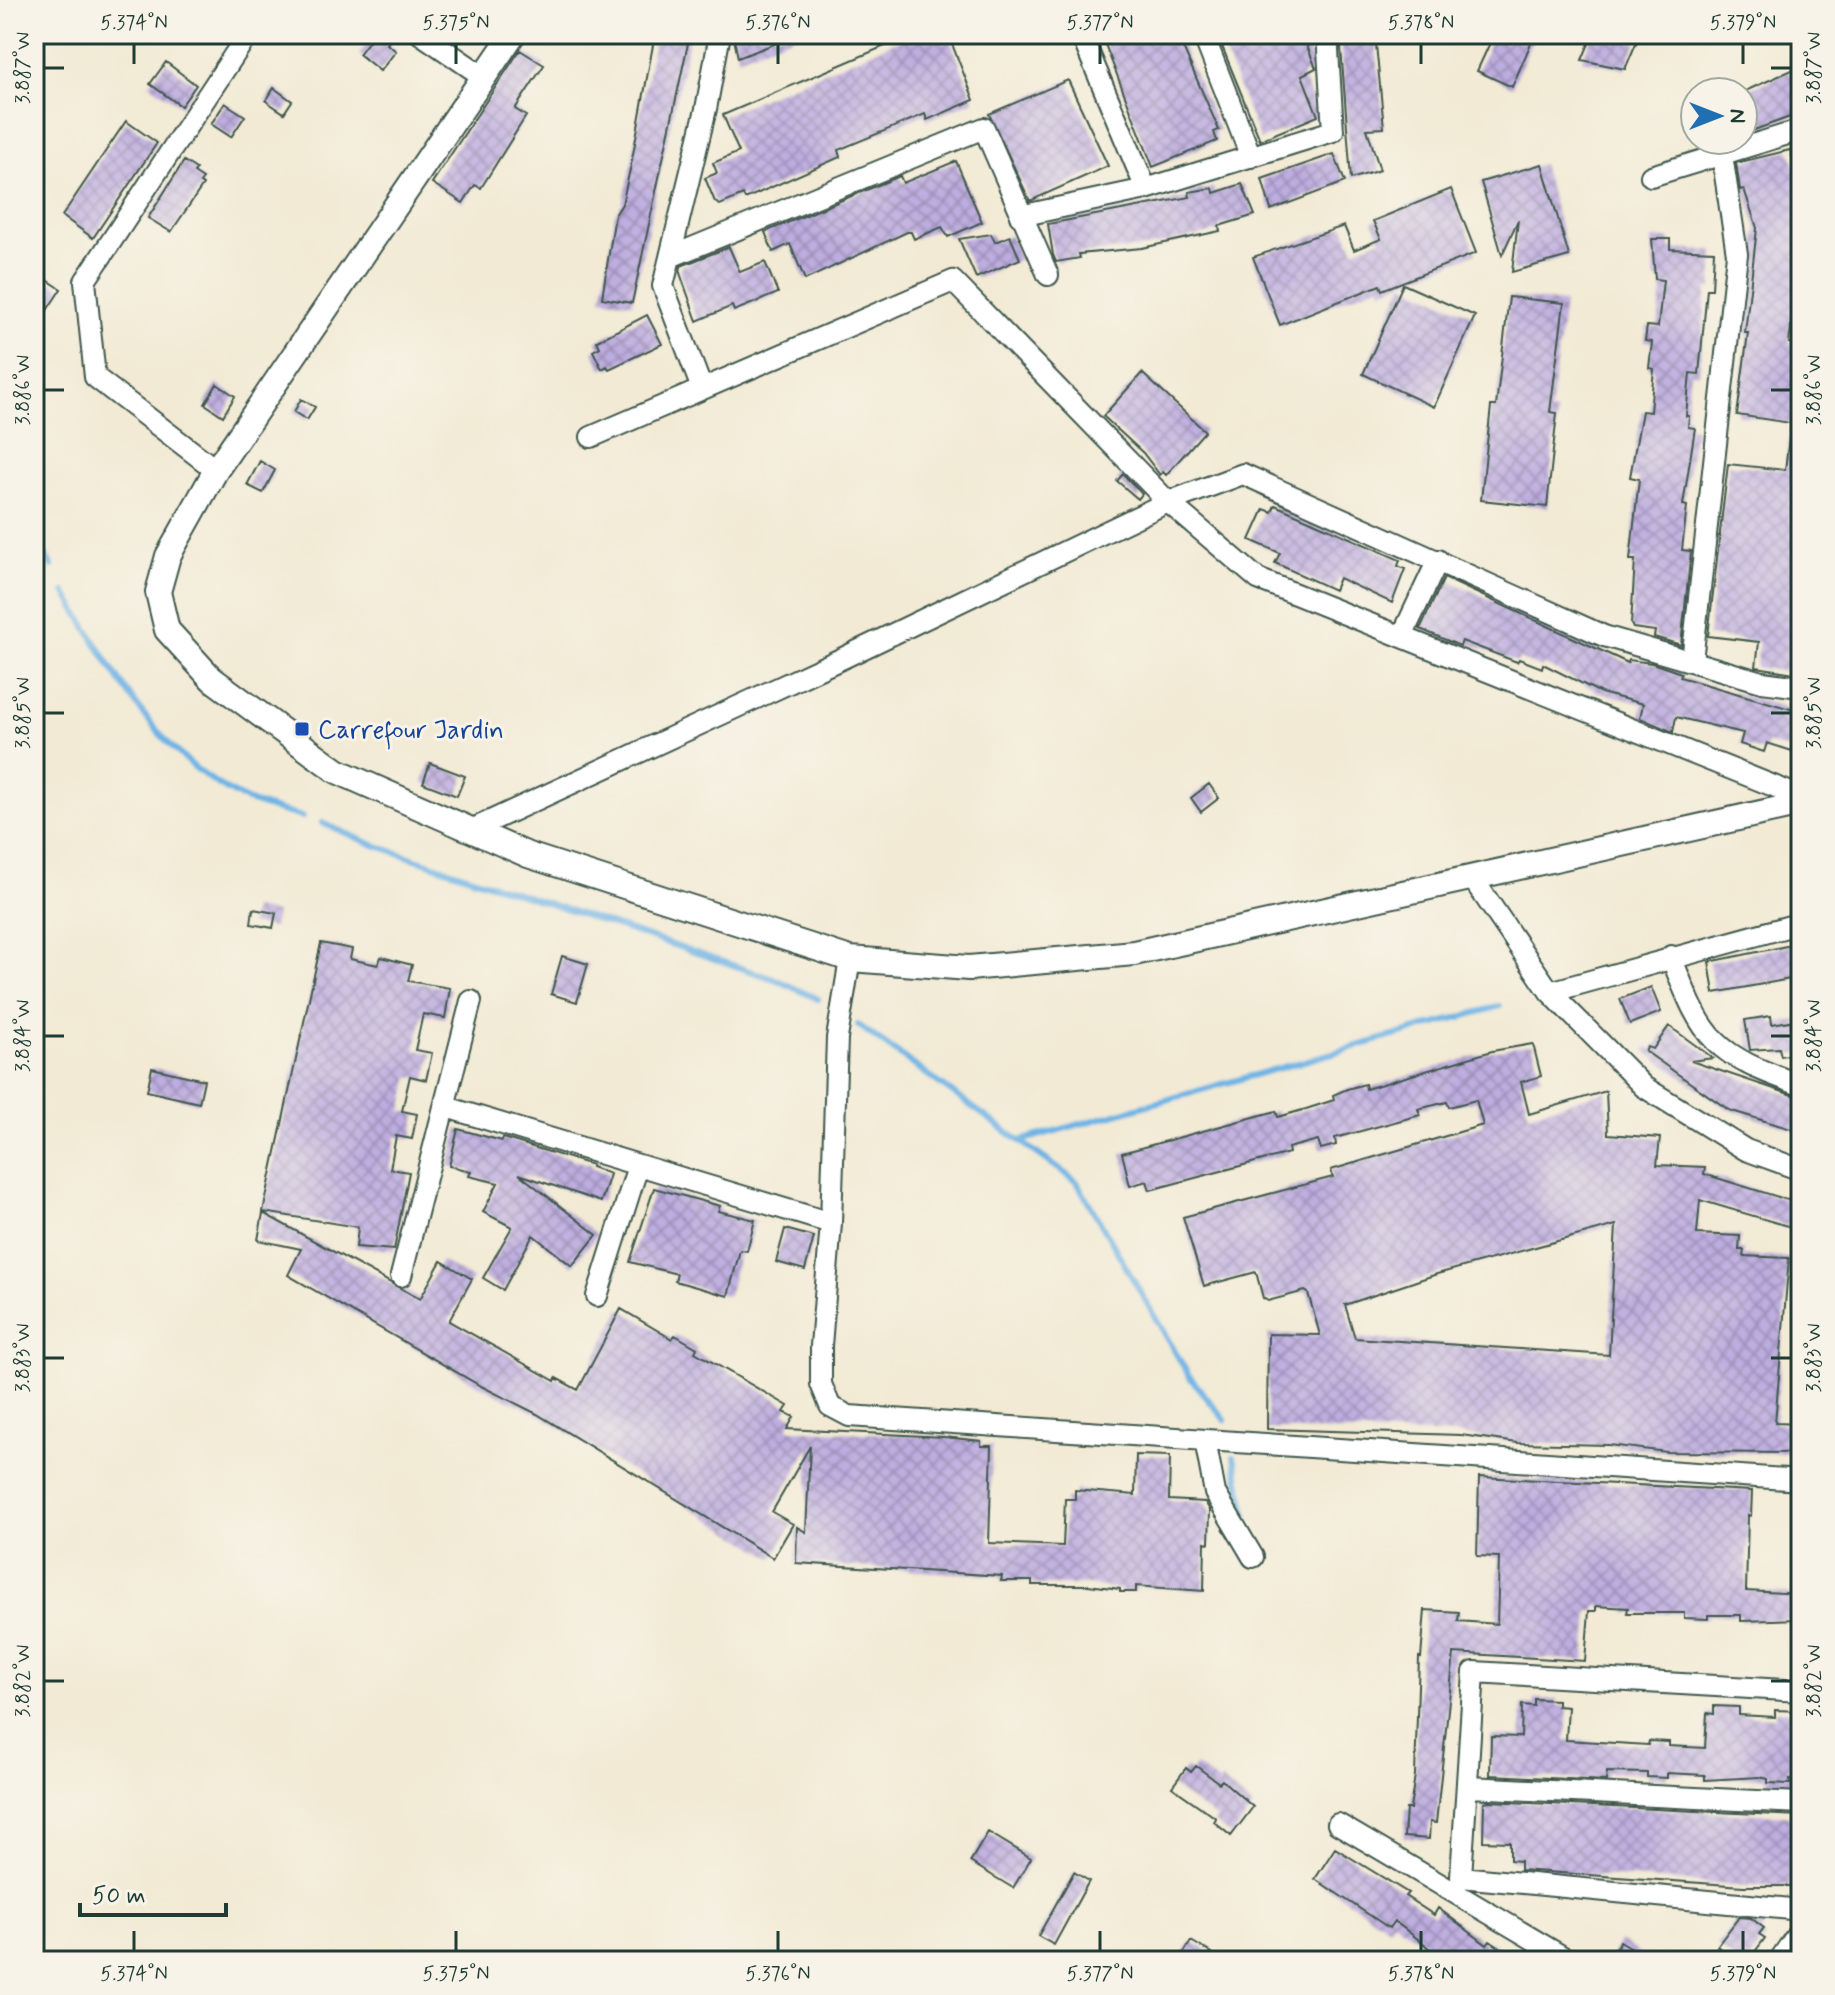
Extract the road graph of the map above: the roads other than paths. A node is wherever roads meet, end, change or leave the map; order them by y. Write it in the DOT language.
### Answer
graph roads {
  1 [pos="248,34"];
  2 [pos="421,34"];
  3 [pos="513,34"];
  4 [pos="720,34"];
  5 [pos="1081,34"];
  6 [pos="1203,34"];
  7 [pos="1327,34"];
  8 [pos="484,77"];
  9 [pos="1801,130"];
  10 [pos="1759,143"];
  11 [pos="1719,156"];
  12 [pos="1722,156"];
  13 [pos="1251,157"];
  14 [pos="1651,176"];
  15 [pos="1146,189"];
  16 [pos="1020,216"];
  17 [pos="670,257"];
  18 [pos="1048,275"];
  19 [pos="702,389"];
  20 [pos="591,437"];
  21 [pos="216,470"];
  22 [pos="1168,502"];
  23 [pos="1438,560"];
  24 [pos="1403,634"];
  25 [pos="1692,661"];
  26 [pos="1801,687"];
  27 [pos="1801,797"];
  28 [pos="1801,804"];
  29 [pos="471,830"];
  30 [pos="1473,879"];
  31 [pos="1801,923"];
  32 [pos="1671,956"];
  33 [pos="850,959"];
  34 [pos="1550,992"];
  35 [pos="471,1001"];
  36 [pos="1801,1085"];
  37 [pos="446,1107"];
  38 [pos="638,1166"];
  39 [pos="1801,1170"];
  40 [pos="831,1223"];
  41 [pos="401,1276"];
  42 [pos="597,1296"];
  43 [pos="1205,1440"];
  44 [pos="1801,1480"];
  45 [pos="1253,1557"];
  46 [pos="1801,1691"];
  47 [pos="1469,1787"];
  48 [pos="1801,1803"];
  49 [pos="1338,1824"];
  50 [pos="1801,1910"];
  51 [pos="1801,1929"];
  52 [pos="1570,1961"];
  53 [pos="1779,1961"];
  1 -- 21 [label="street"];
  2 -- 8 [label="street"];
  3 -- 8 [label="street"];
  4 -- 17 [label="street"];
  5 -- 15 [label="street"];
  6 -- 13 [label="street"];
  7 -- 13 [label="street"];
  8 -- 21 [label="street"];
  9 -- 10 [label="street"];
  11 -- 14 [label="street"];
  12 -- 25 [label="street"];
  13 -- 15 [label="street"];
  15 -- 16 [label="street"];
  16 -- 17 [label="street"];
  16 -- 18 [label="street"];
  17 -- 19 [label="street"];
  19 -- 20 [label="street"];
  19 -- 22 [label="street"];
  21 -- 29 [label="street"];
  22 -- 23 [label="street"];
  22 -- 24 [label="street"];
  22 -- 29 [label="street"];
  23 -- 24 [label="street"];
  23 -- 25 [label="street"];
  24 -- 27 [label="street"];
  25 -- 26 [label="street"];
  28 -- 30 [label="street"];
  29 -- 33 [label="street"];
  30 -- 33 [label="street"];
  30 -- 34 [label="street"];
  31 -- 32 [label="street"];
  32 -- 34 [label="street"];
  32 -- 36 [label="street"];
  33 -- 40 [label="street"];
  34 -- 39 [label="street"];
  35 -- 37 [label="street"];
  37 -- 38 [label="street"];
  37 -- 41 [label="street"];
  38 -- 40 [label="street"];
  38 -- 42 [label="street"];
  40 -- 43 [label="street"];
  43 -- 44 [label="street"];
  43 -- 45 [label="street"];
  46 -- 47 [label="street"];
  47 -- 48 [label="street"];
  47 -- 50 [label="street"];
  49 -- 52 [label="street"];
  51 -- 53 [label="street"];
}
